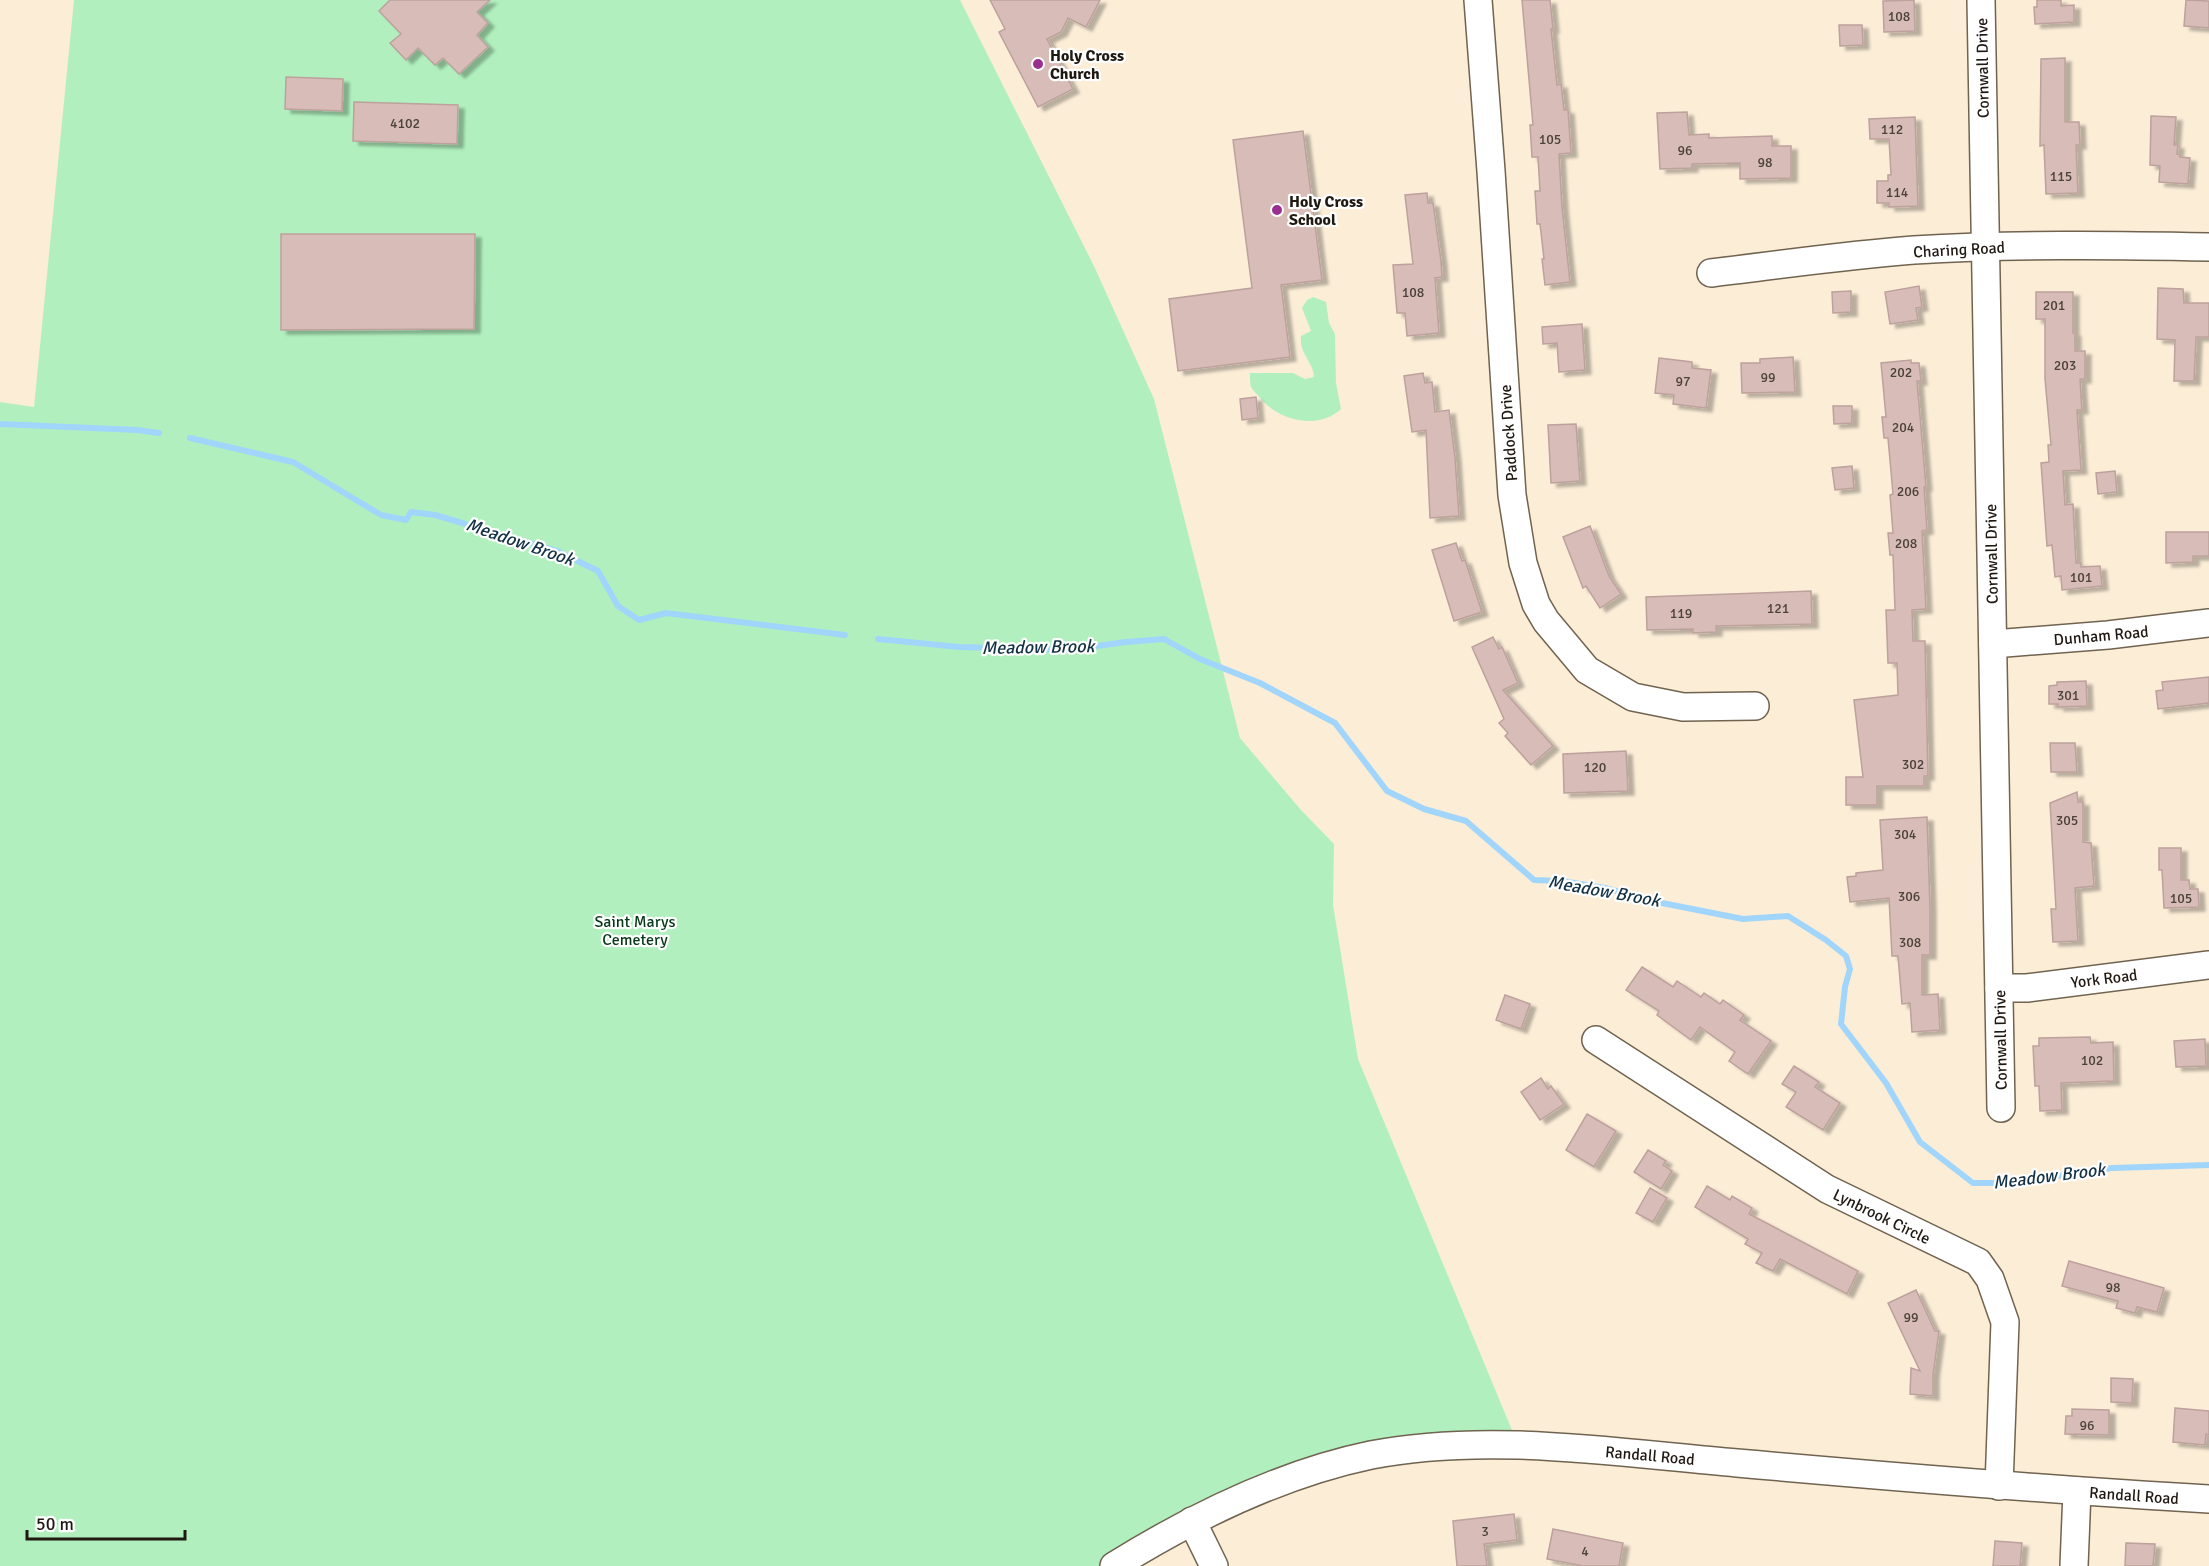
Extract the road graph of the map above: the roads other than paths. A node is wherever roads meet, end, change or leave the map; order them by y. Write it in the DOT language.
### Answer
graph roads {
  1 [pos="1478,0"];
  2 [pos="1981,0"];
  3 [pos="1985,247"];
  4 [pos="2209,247"];
  5 [pos="1711,273"];
  6 [pos="2209,623"];
  7 [pos="1993,644"];
  8 [pos="1755,706"];
  9 [pos="2209,965"];
  10 [pos="1999,988"];
  11 [pos="1596,1040"];
  12 [pos="2001,1108"];
  13 [pos="1999,1486"];
  14 [pos="2078,1491"];
  15 [pos="2209,1499"];
  16 [pos="1192,1521"];
  17 [pos="1114,1566"];
  18 [pos="1214,1566"];
  19 [pos="2074,1566"];
  1 -- 8 [label="street, Paddock Drive"];
  2 -- 3 [label="street, Cornwall Drive"];
  3 -- 4 [label="street, Charing Road"];
  3 -- 5 [label="street, Charing Road"];
  3 -- 7 [label="street, Cornwall Drive"];
  6 -- 7 [label="street, Dunham Road"];
  7 -- 10 [label="street, Cornwall Drive"];
  9 -- 10 [label="street, York Road"];
  10 -- 12 [label="street, Cornwall Drive"];
  11 -- 13 [label="street, Lynbrook Circle"];
  13 -- 14 [label="street, Randall Road"];
  13 -- 16 [label="street, Randall Road"];
  14 -- 15 [label="street, Randall Road"];
  14 -- 19 [label="street"];
  16 -- 17 [label="street, Randall Road"];
  16 -- 18 [label="street"];
}
